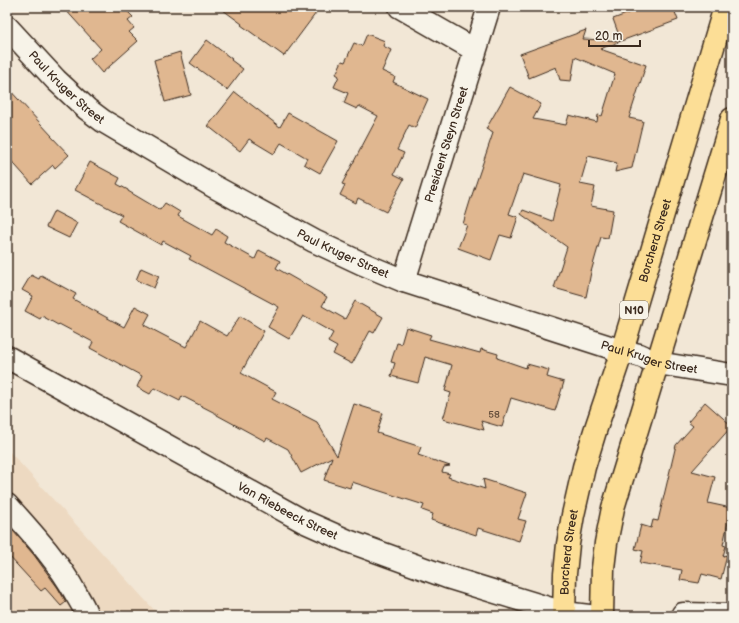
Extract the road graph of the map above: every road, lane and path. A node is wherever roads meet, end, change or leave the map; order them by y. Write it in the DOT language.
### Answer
graph roads {
  1 [pos="400,7"];
  2 [pos="489,7"];
  3 [pos="725,7"];
  4 [pos="7,27"];
  5 [pos="475,50"];
  6 [pos="732,119"];
  7 [pos="404,281"];
  8 [pos="622,351"];
  9 [pos="7,357"];
  10 [pos="657,362"];
  11 [pos="732,375"];
  12 [pos="7,505"];
  13 [pos="564,614"];
  14 [pos="683,614"];
  15 [pos="732,615"];
  16 [pos="87,616"];
  17 [pos="589,616"];
  18 [pos="602,616"];
  1 -- 5 [label="street"];
  2 -- 5 [label="street, President Steyn Street"];
  3 -- 8 [label="highway, Borcherd Street / N10"];
  4 -- 7 [label="street, Paul Kruger Street"];
  5 -- 7 [label="street, President Steyn Street"];
  6 -- 10 [label="highway"];
  7 -- 8 [label="street, Paul Kruger Street"];
  8 -- 10 [label="street, Paul Kruger Street"];
  8 -- 13 [label="highway, Borcherd Street / N10"];
  9 -- 13 [label="street, Van Riebeeck Street"];
  10 -- 11 [label="street, Paul Kruger Street"];
  10 -- 18 [label="highway"];
  12 -- 16 [label="street"];
  13 -- 17 [label="street, Van Riebeeck Street"];
  14 -- 15 [label="street"];
}
